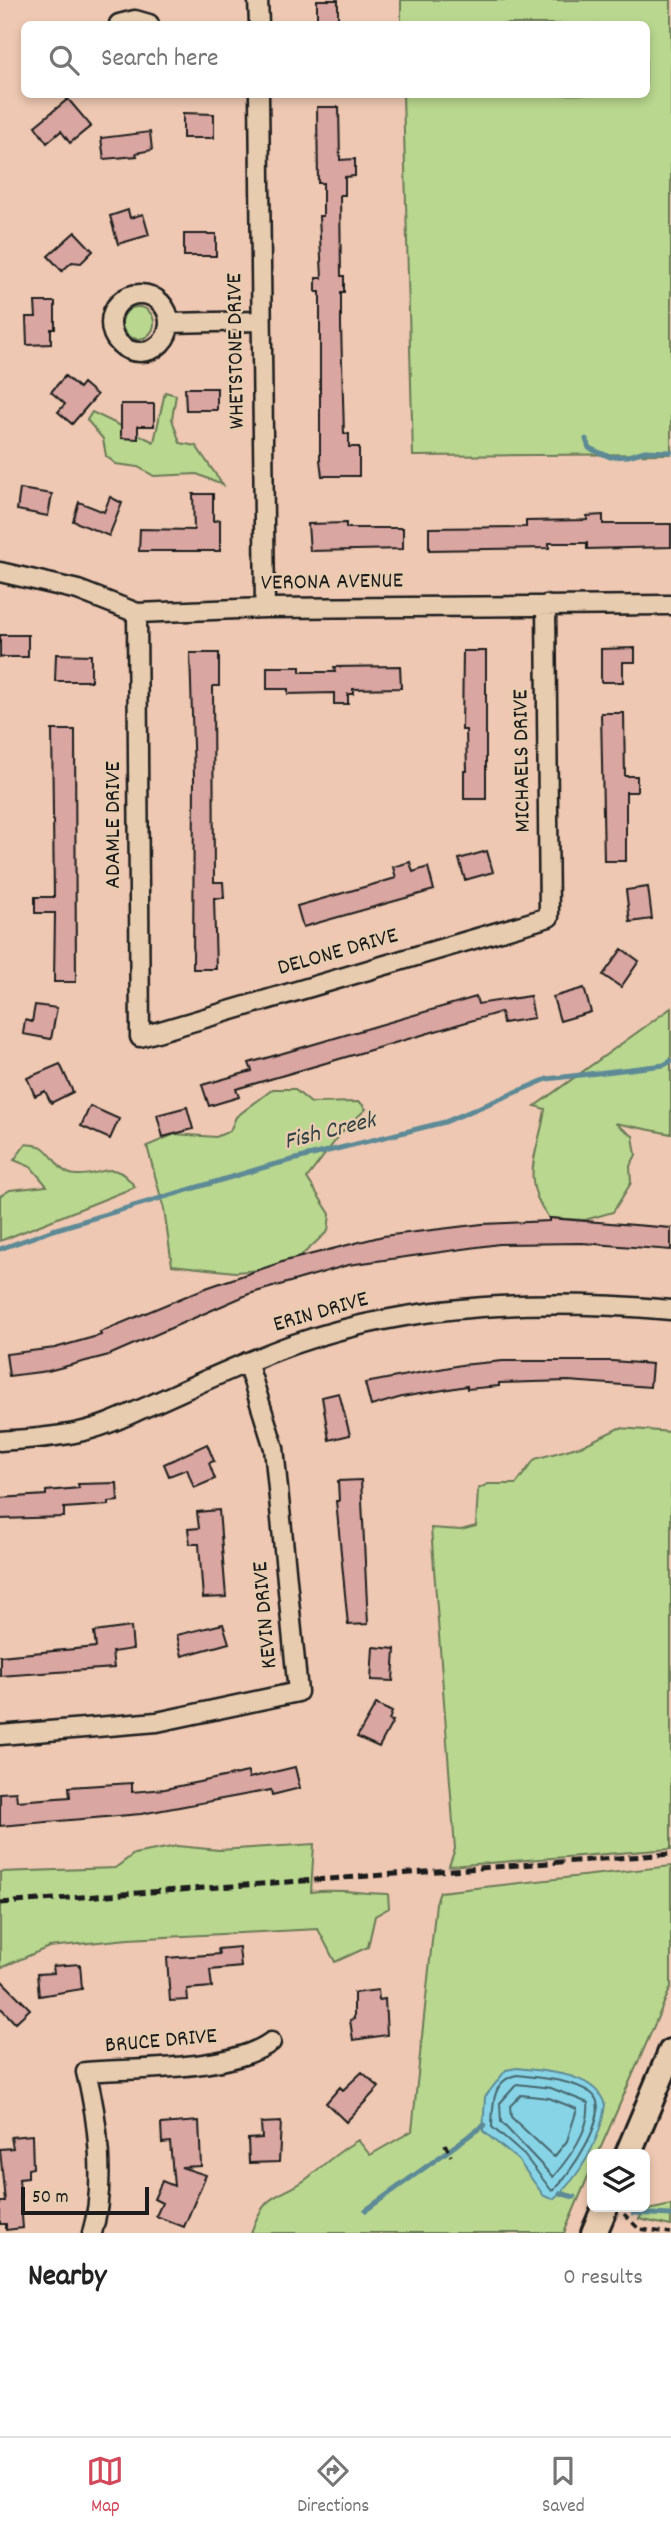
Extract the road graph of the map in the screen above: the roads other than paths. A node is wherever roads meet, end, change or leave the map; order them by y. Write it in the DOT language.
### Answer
graph roads {
  1 [pos="258,0"];
  2 [pos="259,21"];
  3 [pos="259,98"];
  4 [pos="261,321"];
  5 [pos="169,323"];
  6 [pos="0,572"];
  7 [pos="671,604"];
  8 [pos="546,605"];
  9 [pos="265,608"];
  10 [pos="136,613"];
  11 [pos="549,916"];
  12 [pos="140,1037"];
  13 [pos="671,1310"];
  14 [pos="247,1362"];
  15 [pos="0,1441"];
  16 [pos="0,1735"];
  17 [pos="271,2042"];
  18 [pos="671,2052"];
  19 [pos="630,2149"];
  20 [pos="612,2212"];
  21 [pos="92,2233"];
  22 [pos="594,2233"];
  1 -- 2 [label="street"];
  3 -- 4 [label="street, WHETSTONE DRIVE"];
  4 -- 5 [label="street"];
  4 -- 9 [label="street, WHETSTONE DRIVE"];
  6 -- 10 [label="street, VERONA AVENUE"];
  7 -- 8 [label="street, VERONA AVENUE"];
  8 -- 9 [label="street, VERONA AVENUE"];
  8 -- 11 [label="street, MICHAELS DRIVE"];
  9 -- 10 [label="street, VERONA AVENUE"];
  10 -- 12 [label="street, ADAMLE DRIVE"];
  11 -- 12 [label="street, DELONE DRIVE"];
  13 -- 14 [label="street, ERIN DRIVE"];
  14 -- 15 [label="street, ERIN DRIVE"];
  14 -- 16 [label="street, KEVIN DRIVE"];
  17 -- 21 [label="street, BRUCE DRIVE"];
  18 -- 19 [label="main road"];
  20 -- 22 [label="main road"];
}
